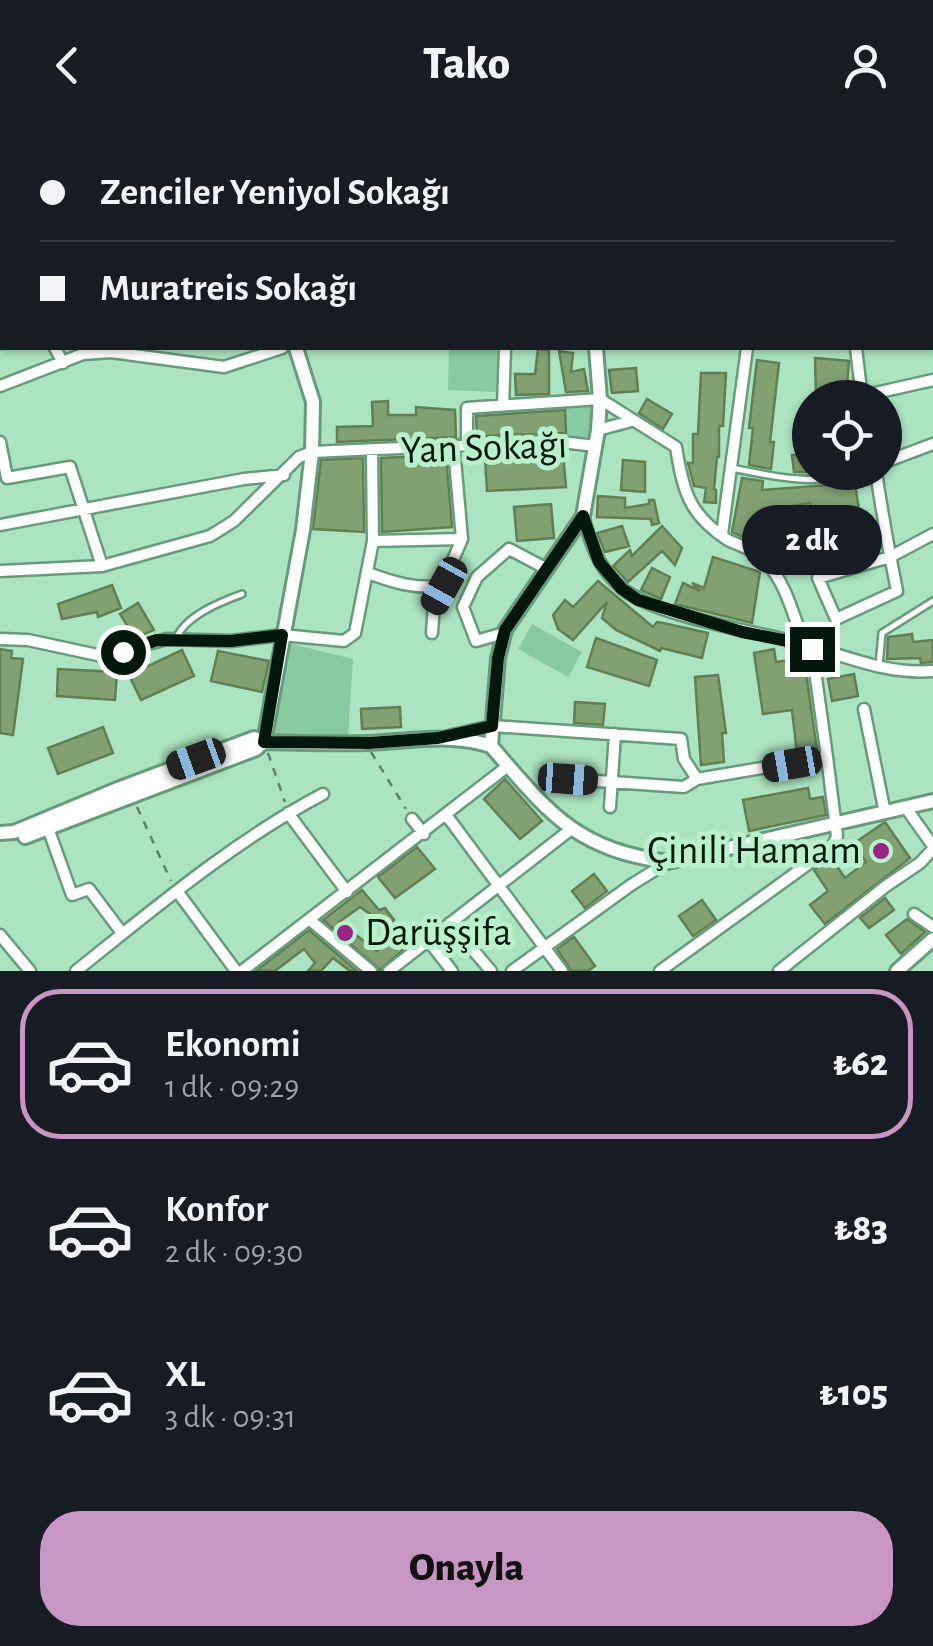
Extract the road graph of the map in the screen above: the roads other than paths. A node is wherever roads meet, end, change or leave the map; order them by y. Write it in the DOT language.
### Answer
graph roads {
  1 [pos="56,350"];
  2 [pos="112,350"];
  3 [pos="276,350"];
  4 [pos="297,350"];
  5 [pos="505,350"];
  6 [pos="596,350"];
  7 [pos="747,350"];
  8 [pos="856,350"];
  9 [pos="64,363"];
  10 [pos="860,380"];
  11 [pos="933,380"];
  12 [pos="0,386"];
  13 [pos="902,387"];
  14 [pos="600,400"];
  15 [pos="503,406"];
  16 [pos="631,421"];
  17 [pos="598,430"];
  18 [pos="0,442"];
  19 [pos="933,444"];
  20 [pos="467,446"];
  21 [pos="596,446"];
  22 [pos="454,448"];
  23 [pos="372,451"];
  24 [pos="312,452"];
  25 [pos="902,456"];
  26 [pos="732,468"];
  27 [pos="284,475"];
  28 [pos="792,477"];
  29 [pos="879,490"];
  30 [pos="82,510"];
  31 [pos="583,516"];
  32 [pos="0,525"];
  33 [pos="722,534"];
  34 [pos="933,534"];
  35 [pos="462,539"];
  36 [pos="373,540"];
  37 [pos="890,557"];
  38 [pos="102,566"];
  39 [pos="547,569"];
  40 [pos="0,571"];
  41 [pos="368,573"];
  42 [pos="444,586"];
  43 [pos="242,594"];
  44 [pos="933,601"];
  45 [pos="432,633"];
  46 [pos="504,633"];
  47 [pos="282,635"];
  48 [pos="0,639"];
  49 [pos="176,639"];
  50 [pos="808,647"];
  51 [pos="879,668"];
  52 [pos="933,671"];
  53 [pos="864,709"];
  54 [pos="492,726"];
  55 [pos="615,734"];
  56 [pos="438,738"];
  57 [pos="264,742"];
  58 [pos="491,746"];
  59 [pos="827,758"];
  60 [pos="508,766"];
  61 [pos="568,779"];
  62 [pos="697,780"];
  63 [pos="612,782"];
  64 [pos="131,790"];
  65 [pos="323,794"];
  66 [pos="933,801"];
  67 [pos="610,807"];
  68 [pos="906,808"];
  69 [pos="885,812"];
  70 [pos="288,813"];
  71 [pos="447,816"];
  72 [pos="412,818"];
  73 [pos="836,824"];
  74 [pos="48,828"];
  75 [pos="570,830"];
  76 [pos="0,833"];
  77 [pos="424,834"];
  78 [pos="0,841"];
  79 [pos="933,848"];
  80 [pos="668,862"];
  81 [pos="499,886"];
  82 [pos="177,891"];
  83 [pos="347,892"];
  84 [pos="914,914"];
  85 [pos="310,920"];
  86 [pos="450,923"];
  87 [pos="933,926"];
  88 [pos="122,934"];
  89 [pos="0,935"];
  90 [pos="428,940"];
  91 [pos="933,940"];
  92 [pos="543,946"];
  93 [pos="30,971"];
  94 [pos="76,971"];
  95 [pos="239,971"];
  96 [pos="370,971"];
  97 [pos="389,971"];
  98 [pos="452,971"];
  99 [pos="490,971"];
  100 [pos="512,971"];
  101 [pos="562,971"];
  102 [pos="660,971"];
  103 [pos="779,971"];
  104 [pos="897,971"];
  1 -- 9 [label="street"];
  2 -- 3 [label="street"];
  2 -- 9 [label="street"];
  4 -- 24 [label="street"];
  5 -- 15 [label="street"];
  6 -- 14 [label="street"];
  7 -- 26 [label="street"];
  8 -- 10 [label="street"];
  9 -- 12 [label="street"];
  11 -- 13 [label="street"];
  14 -- 15 [label="street"];
  14 -- 16 [label="street"];
  14 -- 17 [label="street"];
  15 -- 20 [label="street"];
  16 -- 17 [label="street"];
  16 -- 33 [label="street"];
  17 -- 21 [label="street"];
  18 -- 30 [label="street"];
  19 -- 25 [label="street"];
  20 -- 21 [label="street, Yan Sokağı"];
  20 -- 22 [label="street, Yan Sokağı"];
  21 -- 31 [label="street"];
  22 -- 23 [label="street, Yan Sokağı"];
  22 -- 35 [label="street"];
  23 -- 24 [label="street, Yan Sokağı"];
  23 -- 36 [label="street, Yan Sokağı"];
  24 -- 27 [label="street"];
  24 -- 47 [label="street"];
  26 -- 28 [label="lane"];
  26 -- 33 [label="street"];
  27 -- 30 [label="street"];
  27 -- 38 [label="street"];
  29 -- 37 [label="street"];
  30 -- 32 [label="street"];
  30 -- 38 [label="street"];
  31 -- 39 [label="street"];
  31 -- 50 [label="street"];
  33 -- 50 [label="street"];
  34 -- 37 [label="street"];
  35 -- 36 [label="street"];
  35 -- 42 [label="street"];
  36 -- 41 [label="street, Yan Sokağı"];
  37 -- 37 [label="street"];
  38 -- 40 [label="street"];
  39 -- 46 [label="street"];
  39 -- 46 [label="street"];
  41 -- 42 [label="street"];
  41 -- 47 [label="street, Yan Sokağı"];
  42 -- 45 [label="street"];
  43 -- 49 [label="lane"];
  44 -- 51 [label="lane"];
  46 -- 54 [label="street"];
  47 -- 49 [label="street"];
  47 -- 57 [label="street"];
  48 -- 49 [label="street"];
  50 -- 51 [label="street"];
  50 -- 59 [label="street"];
  51 -- 52 [label="street"];
  53 -- 69 [label="street"];
  54 -- 55 [label="street"];
  54 -- 56 [label="street"];
  54 -- 58 [label="street"];
  55 -- 62 [label="street"];
  55 -- 63 [label="street"];
  56 -- 57 [label="street"];
  56 -- 58 [label="street"];
  57 -- 64 [label="street"];
  58 -- 60 [label="street"];
  59 -- 62 [label="street"];
  59 -- 73 [label="street"];
  60 -- 71 [label="street"];
  60 -- 75 [label="street"];
  61 -- 63 [label="street"];
  62 -- 63 [label="street"];
  63 -- 67 [label="street"];
  64 -- 74 [label="street"];
  64 -- 76 [label="street"];
  65 -- 70 [label="street"];
  66 -- 68 [label="street"];
  68 -- 69 [label="street"];
  68 -- 79 [label="street"];
  69 -- 73 [label="street"];
  70 -- 82 [label="street"];
  70 -- 83 [label="street"];
  71 -- 77 [label="street"];
  71 -- 81 [label="street"];
  72 -- 77 [label="street"];
  73 -- 80 [label="street"];
  73 -- 102 [label="street"];
  74 -- 78 [label="street"];
  74 -- 88 [label="street"];
  75 -- 80 [label="street"];
  75 -- 81 [label="street"];
  77 -- 83 [label="street"];
  79 -- 103 [label="street"];
  80 -- 92 [label="street"];
  81 -- 86 [label="street"];
  81 -- 92 [label="street"];
  82 -- 88 [label="street"];
  82 -- 95 [label="street"];
  83 -- 85 [label="street"];
  84 -- 87 [label="street"];
  85 -- 95 [label="street"];
  85 -- 96 [label="street"];
  86 -- 90 [label="street"];
  86 -- 99 [label="street"];
  88 -- 94 [label="street"];
  89 -- 93 [label="street"];
  90 -- 97 [label="street"];
  90 -- 98 [label="street"];
  91 -- 104 [label="street"];
  92 -- 100 [label="street"];
  92 -- 101 [label="street"];
}
